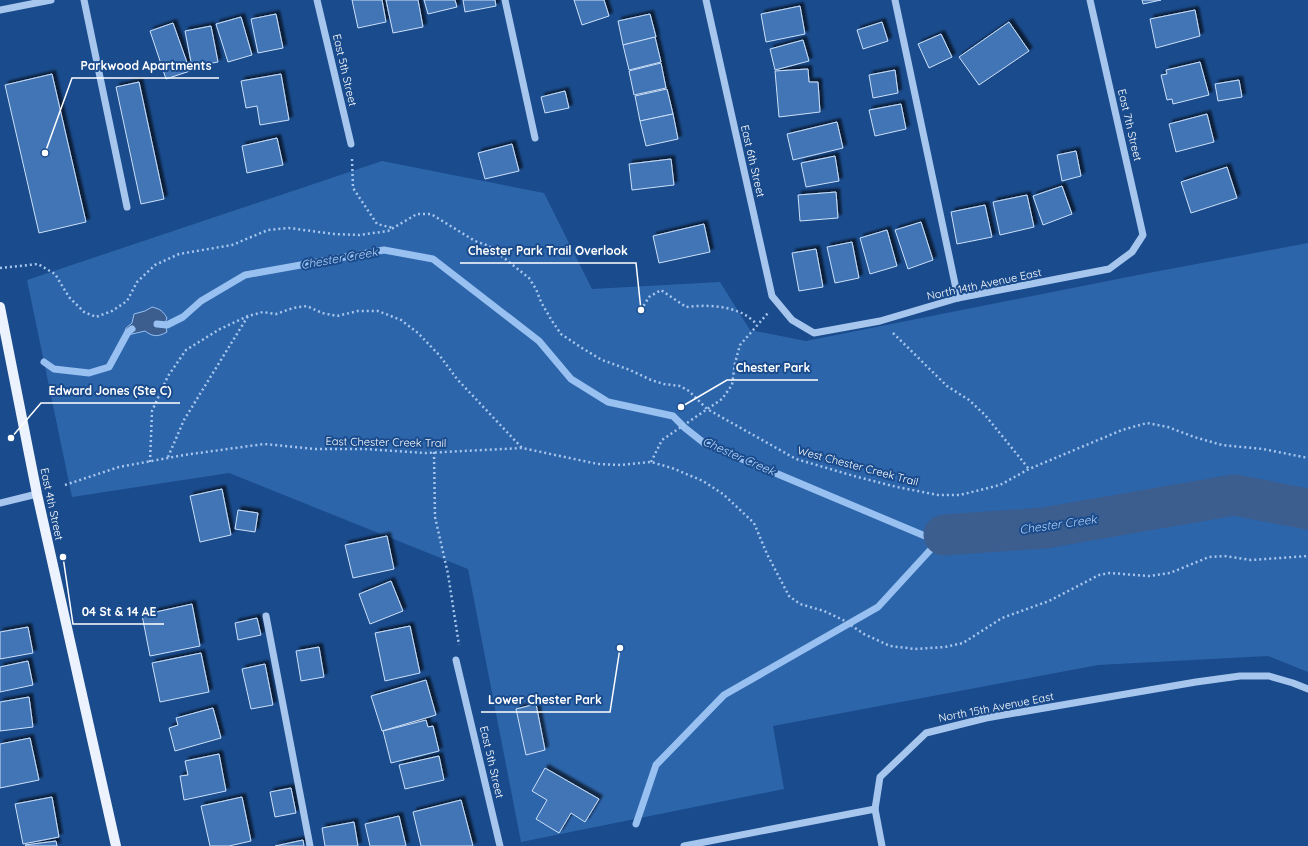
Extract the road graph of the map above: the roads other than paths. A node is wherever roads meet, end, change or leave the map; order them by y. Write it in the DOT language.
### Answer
graph roads {
  1 [pos="51,0"];
  2 [pos="84,0"];
  3 [pos="317,0"];
  4 [pos="505,0"];
  5 [pos="706,0"];
  6 [pos="895,0"];
  7 [pos="1090,0"];
  8 [pos="0,10"];
  9 [pos="535,138"];
  10 [pos="351,144"];
  11 [pos="127,207"];
  12 [pos="1132,252"];
  13 [pos="958,298"];
  14 [pos="0,306"];
  15 [pos="792,320"];
  16 [pos="37,494"];
  17 [pos="0,502"];
  18 [pos="266,616"];
  19 [pos="456,660"];
  20 [pos="1308,689"];
  21 [pos="875,809"];
  22 [pos="116,846"];
  23 [pos="310,846"];
  24 [pos="500,846"];
  25 [pos="684,846"];
  26 [pos="882,846"];
  1 -- 8 [label="street"];
  2 -- 11 [label="street"];
  3 -- 10 [label="street, East 5th Street"];
  4 -- 9 [label="street"];
  5 -- 15 [label="street, East 6th Street"];
  6 -- 13 [label="street"];
  7 -- 12 [label="street, East 7th Street"];
  12 -- 13 [label="street, North 14th Avenue East"];
  13 -- 15 [label="street, North 14th Avenue East"];
  14 -- 16 [label="main road, East 4th Street"];
  16 -- 17 [label="street"];
  16 -- 22 [label="main road, East 4th Street"];
  18 -- 23 [label="street"];
  19 -- 24 [label="street, East 5th Street"];
  20 -- 21 [label="street, North 15th Avenue East"];
  21 -- 25 [label="street"];
  21 -- 26 [label="street"];
}
